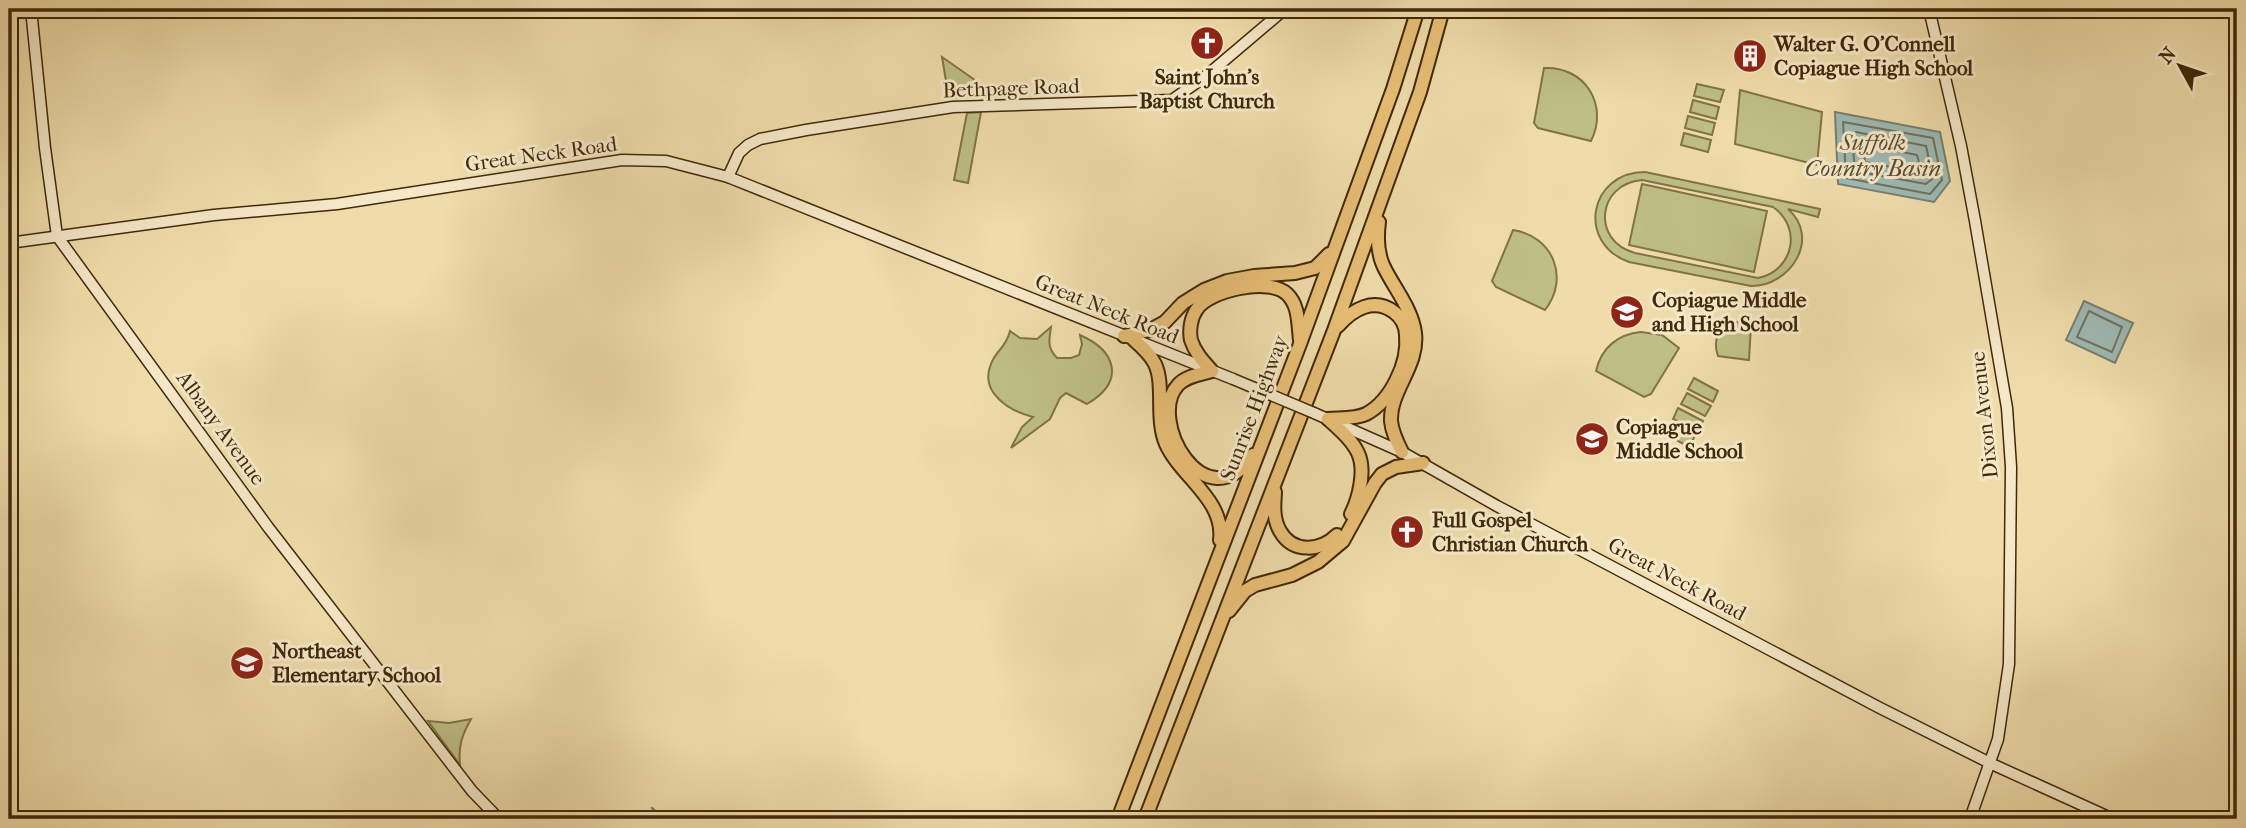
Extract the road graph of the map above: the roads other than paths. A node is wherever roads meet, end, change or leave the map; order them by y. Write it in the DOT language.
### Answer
graph roads {
  1 [pos="31,9"];
  2 [pos="1285,9"];
  3 [pos="1418,9"];
  4 [pos="1443,9"];
  5 [pos="1929,9"];
  6 [pos="728,177"];
  7 [pos="1380,205"];
  8 [pos="57,236"];
  9 [pos="1336,242"];
  10 [pos="9,243"];
  11 [pos="1333,333"];
  12 [pos="1129,338"];
  13 [pos="1300,344"];
  14 [pos="1212,371"];
  15 [pos="1328,419"];
  16 [pos="1260,444"];
  17 [pos="1402,452"];
  18 [pos="1423,463"];
  19 [pos="1276,478"];
  20 [pos="1217,559"];
  21 [pos="1220,622"];
  22 [pos="1990,763"];
  23 [pos="499,819"];
  24 [pos="1118,819"];
  25 [pos="1145,819"];
  26 [pos="1970,819"];
  27 [pos="2113,819"];
  1 -- 8 [label="main road, Albany Avenue"];
  2 -- 6 [label="main road, Bethpage Road"];
  3 -- 9 [label="highway, Sunrise Highway"];
  4 -- 7 [label="highway"];
  5 -- 22 [label="main road, Dixon Avenue"];
  6 -- 8 [label="main road, Great Neck Road"];
  6 -- 12 [label="main road, Great Neck Road"];
  7 -- 11 [label="highway"];
  7 -- 17 [label="highway"];
  8 -- 10 [label="main road, Great Neck Road"];
  8 -- 23 [label="main road, Albany Avenue"];
  9 -- 12 [label="highway"];
  9 -- 13 [label="highway, Sunrise Highway"];
  11 -- 15 [label="highway"];
  11 -- 19 [label="highway"];
  12 -- 14 [label="main road, Great Neck Road"];
  12 -- 20 [label="highway"];
  13 -- 14 [label="highway"];
  13 -- 16 [label="highway, Sunrise Highway"];
  14 -- 15 [label="main road, Great Neck Road, bridge"];
  14 -- 16 [label="highway"];
  15 -- 17 [label="main road, Great Neck Road"];
  15 -- 19 [label="highway"];
  16 -- 20 [label="highway, Sunrise Highway"];
  17 -- 18 [label="main road, Great Neck Road"];
  18 -- 21 [label="highway"];
  18 -- 22 [label="main road, Great Neck Road"];
  19 -- 21 [label="highway"];
  20 -- 24 [label="highway, Sunrise Highway"];
  21 -- 25 [label="highway"];
  22 -- 26 [label="main road, Dixon Avenue"];
  22 -- 27 [label="main road, Great Neck Road"];
}
